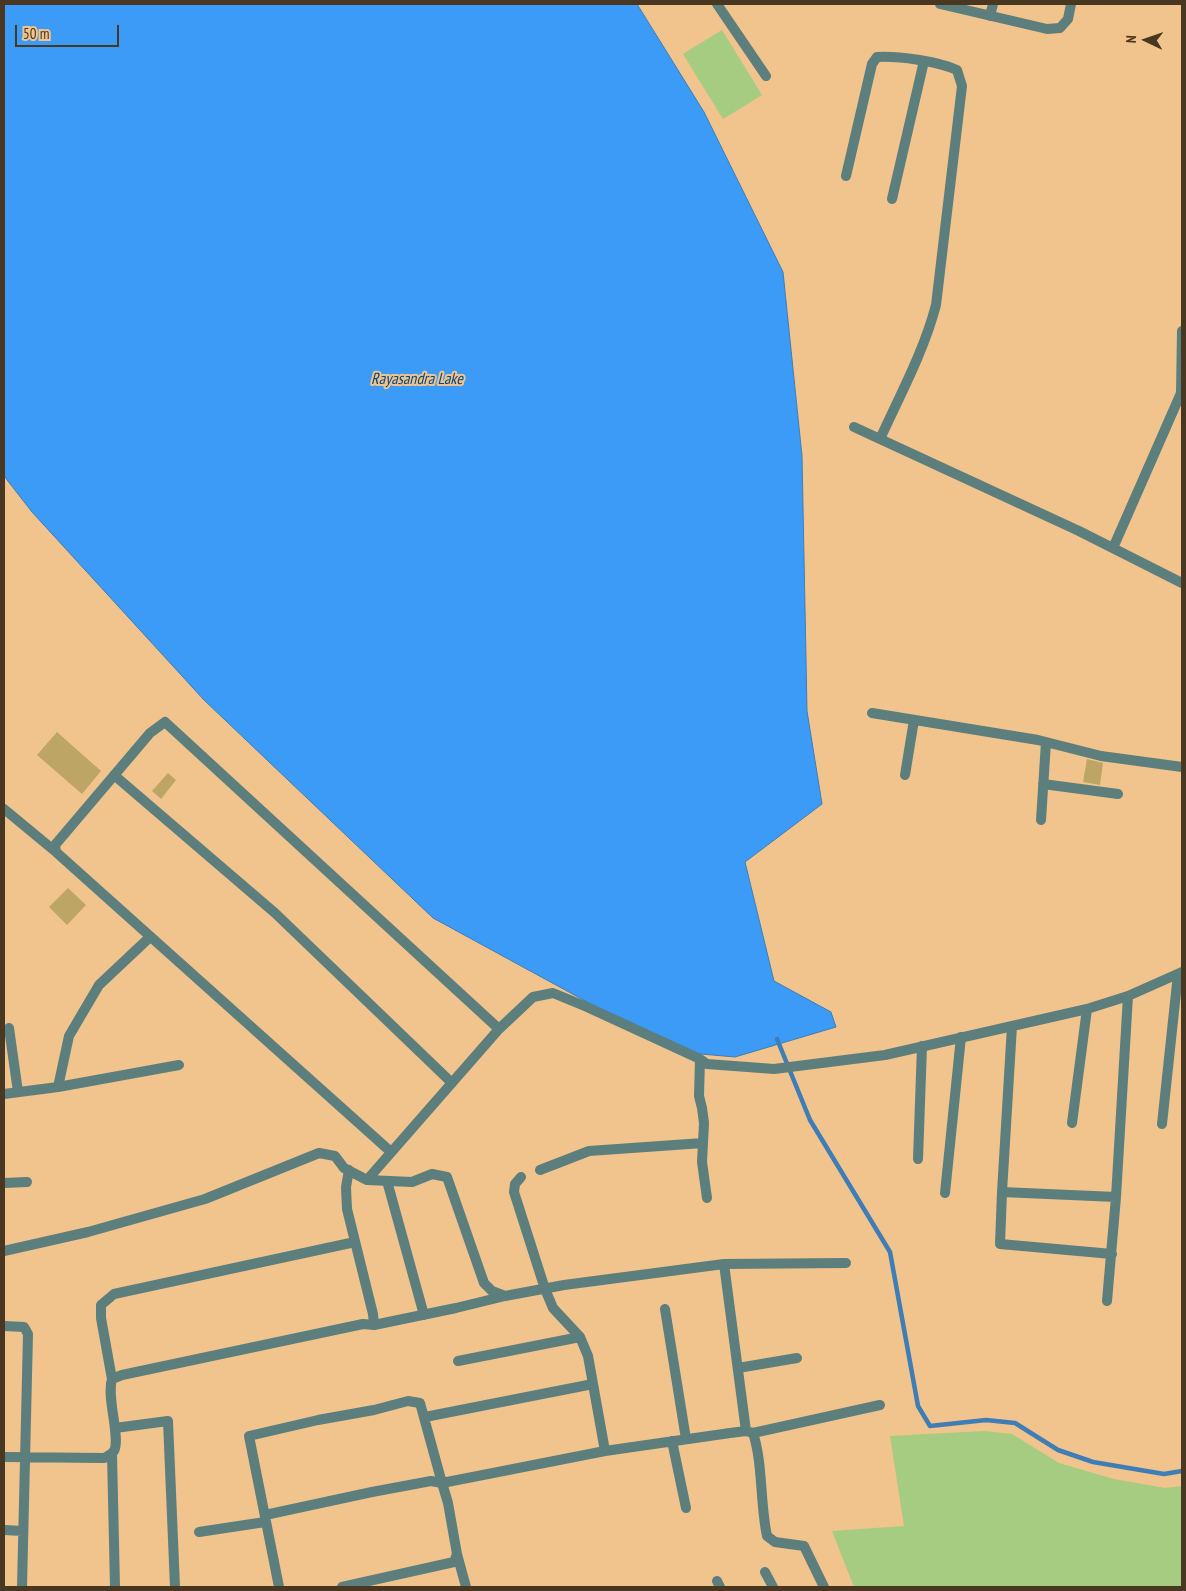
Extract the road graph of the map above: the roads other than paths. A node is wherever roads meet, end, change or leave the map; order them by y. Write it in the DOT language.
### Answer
graph roads {
  1 [pos="717,4"];
  2 [pos="940,4"];
  3 [pos="993,4"];
  4 [pos="1071,4"];
  5 [pos="990,16"];
  6 [pos="924,62"];
  7 [pos="766,76"];
  8 [pos="846,176"];
  9 [pos="892,199"];
  10 [pos="1182,331"];
  11 [pos="854,427"];
  12 [pos="880,439"];
  13 [pos="1114,548"];
  14 [pos="1182,583"];
  15 [pos="872,713"];
  16 [pos="914,720"];
  17 [pos="1046,742"];
  18 [pos="1182,768"];
  19 [pos="114,775"];
  20 [pos="905,775"];
  21 [pos="1043,784"];
  22 [pos="1118,794"];
  23 [pos="4,809"];
  24 [pos="1041,820"];
  25 [pos="56,852"];
  26 [pos="150,937"];
  27 [pos="1180,972"];
  28 [pos="1128,996"];
  29 [pos="1087,1009"];
  30 [pos="1012,1026"];
  31 [pos="9,1028"];
  32 [pos="499,1029"];
  33 [pos="961,1037"];
  34 [pos="922,1046"];
  35 [pos="700,1059"];
  36 [pos="179,1065"];
  37 [pos="452,1083"];
  38 [pos="58,1087"];
  39 [pos="18,1092"];
  40 [pos="4,1094"];
  41 [pos="1072,1123"];
  42 [pos="1162,1124"];
  43 [pos="702,1143"];
  44 [pos="391,1152"];
  45 [pos="918,1159"];
  46 [pos="349,1170"];
  47 [pos="540,1170"];
  48 [pos="521,1177"];
  49 [pos="367,1180"];
  50 [pos="387,1181"];
  51 [pos="27,1182"];
  52 [pos="4,1183"];
  53 [pos="1002,1192"];
  54 [pos="945,1193"];
  55 [pos="1116,1196"];
  56 [pos="708,1198"];
  57 [pos="355,1242"];
  58 [pos="4,1251"];
  59 [pos="1112,1254"];
  60 [pos="846,1262"];
  61 [pos="724,1264"];
  62 [pos="545,1289"];
  63 [pos="505,1296"];
  64 [pos="1107,1301"];
  65 [pos="666,1309"];
  66 [pos="424,1315"];
  67 [pos="374,1325"];
  68 [pos="4,1326"];
  69 [pos="580,1337"];
  70 [pos="797,1358"];
  71 [pos="458,1360"];
  72 [pos="738,1368"];
  73 [pos="112,1379"];
  74 [pos="593,1384"];
  75 [pos="880,1405"];
  76 [pos="425,1417"];
  77 [pos="114,1428"];
  78 [pos="749,1432"];
  79 [pos="686,1439"];
  80 [pos="672,1441"];
  81 [pos="605,1452"];
  82 [pos="112,1454"];
  83 [pos="4,1457"];
  84 [pos="25,1458"];
  85 [pos="442,1483"];
  86 [pos="686,1508"];
  87 [pos="265,1518"];
  88 [pos="4,1530"];
  89 [pos="23,1531"];
  90 [pos="198,1532"];
  91 [pos="457,1554"];
  92 [pos="765,1572"];
  93 [pos="22,1587"];
  94 [pos="115,1587"];
  95 [pos="175,1587"];
  96 [pos="279,1587"];
  97 [pos="342,1587"];
  98 [pos="466,1587"];
  99 [pos="772,1587"];
  100 [pos="824,1587"];
  1 -- 7 [label="street"];
  2 -- 5 [label="street"];
  3 -- 5 [label="street"];
  4 -- 5 [label="street"];
  6 -- 8 [label="street"];
  6 -- 9 [label="street"];
  6 -- 12 [label="street"];
  10 -- 13 [label="street"];
  11 -- 12 [label="street"];
  12 -- 13 [label="street"];
  13 -- 14 [label="street"];
  15 -- 16 [label="street"];
  16 -- 17 [label="street"];
  16 -- 20 [label="street"];
  17 -- 18 [label="street"];
  17 -- 21 [label="street"];
  19 -- 25 [label="street"];
  19 -- 32 [label="street"];
  19 -- 37 [label="street"];
  21 -- 22 [label="street"];
  21 -- 24 [label="street"];
  23 -- 25 [label="street"];
  25 -- 26 [label="street"];
  26 -- 38 [label="street"];
  26 -- 44 [label="street"];
  27 -- 28 [label="street"];
  27 -- 42 [label="street"];
  28 -- 29 [label="street"];
  28 -- 55 [label="street"];
  29 -- 30 [label="street"];
  29 -- 41 [label="street"];
  30 -- 33 [label="street"];
  30 -- 53 [label="street"];
  31 -- 39 [label="street"];
  32 -- 35 [label="street"];
  32 -- 37 [label="street"];
  33 -- 34 [label="street"];
  33 -- 54 [label="street"];
  34 -- 35 [label="street"];
  34 -- 45 [label="street"];
  35 -- 43 [label="street"];
  36 -- 38 [label="street"];
  37 -- 44 [label="street"];
  38 -- 39 [label="street"];
  39 -- 40 [label="street"];
  43 -- 47 [label="street"];
  43 -- 56 [label="street"];
  44 -- 49 [label="street"];
  46 -- 49 [label="street"];
  46 -- 57 [label="street"];
  46 -- 58 [label="street"];
  48 -- 62 [label="street"];
  49 -- 50 [label="street"];
  50 -- 63 [label="street"];
  50 -- 66 [label="street"];
  51 -- 52 [label="street"];
  53 -- 55 [label="street"];
  53 -- 59 [label="street"];
  55 -- 59 [label="street"];
  57 -- 67 [label="street"];
  57 -- 73 [label="street"];
  59 -- 64 [label="street"];
  60 -- 61 [label="street"];
  61 -- 62 [label="street"];
  61 -- 72 [label="street"];
  62 -- 63 [label="street"];
  62 -- 69 [label="street"];
  63 -- 66 [label="street"];
  65 -- 79 [label="street"];
  66 -- 67 [label="street"];
  67 -- 73 [label="street"];
  68 -- 84 [label="street"];
  69 -- 71 [label="street"];
  69 -- 74 [label="street"];
  70 -- 72 [label="street"];
  72 -- 78 [label="street"];
  73 -- 77 [label="street"];
  74 -- 76 [label="street"];
  74 -- 81 [label="street"];
  75 -- 78 [label="street"];
  76 -- 85 [label="street"];
  76 -- 87 [label="street"];
  77 -- 82 [label="street"];
  77 -- 95 [label="street"];
  78 -- 79 [label="street"];
  78 -- 100 [label="street"];
  79 -- 80 [label="street"];
  80 -- 81 [label="street"];
  80 -- 86 [label="street"];
  81 -- 85 [label="street"];
  82 -- 84 [label="street"];
  82 -- 94 [label="street"];
  83 -- 84 [label="street"];
  84 -- 89 [label="street"];
  85 -- 87 [label="street"];
  85 -- 91 [label="street"];
  87 -- 90 [label="street"];
  87 -- 96 [label="street"];
  88 -- 89 [label="street"];
  89 -- 93 [label="street"];
  91 -- 97 [label="street"];
  91 -- 98 [label="street"];
  92 -- 99 [label="street"];
}
